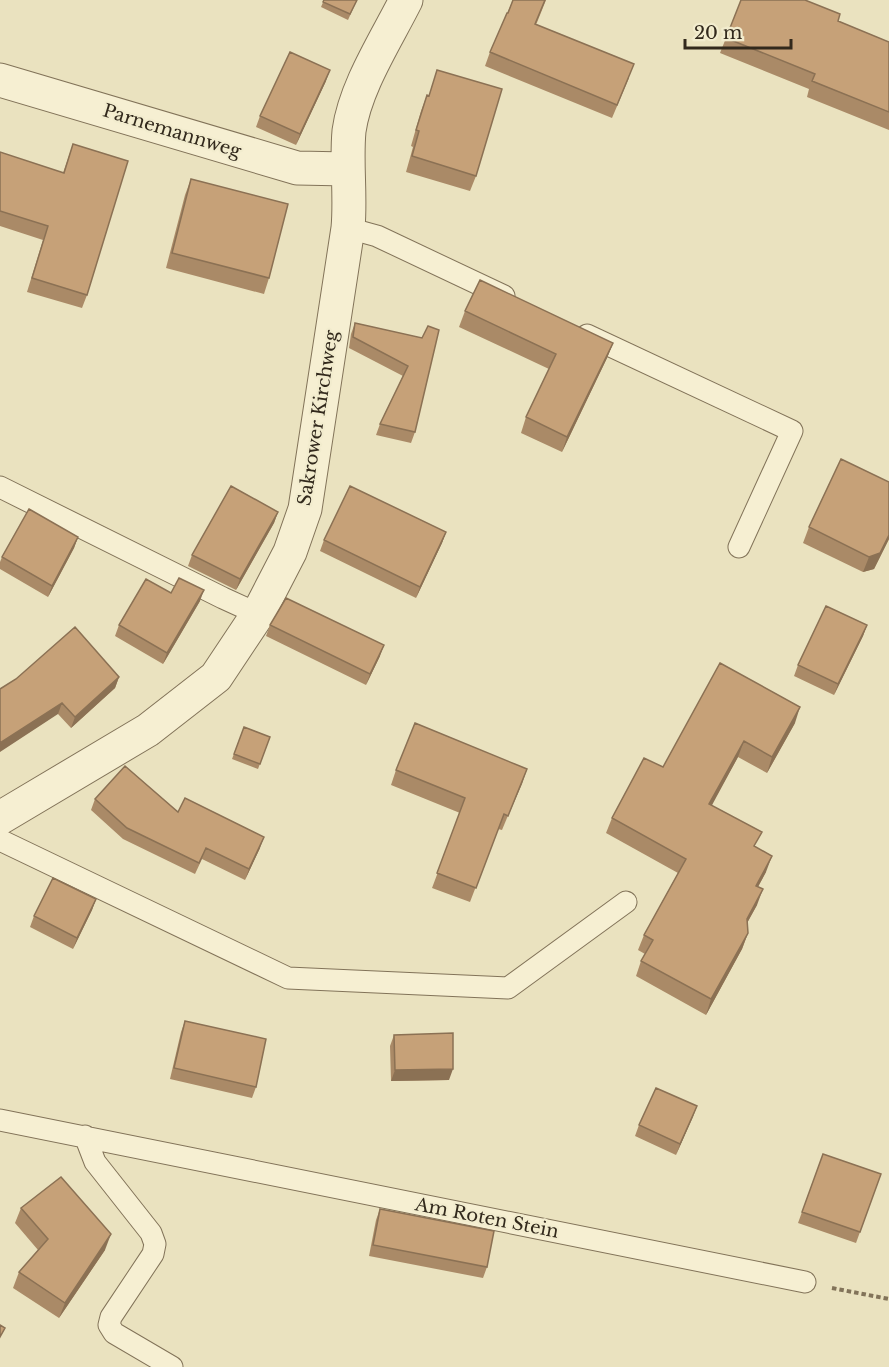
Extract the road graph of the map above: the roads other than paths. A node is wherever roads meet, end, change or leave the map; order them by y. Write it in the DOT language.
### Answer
graph roads {
  1 [pos="406,0"];
  2 [pos="0,80"];
  3 [pos="347,169"];
  4 [pos="348,228"];
  5 [pos="526,306"];
  6 [pos="568,326"];
  7 [pos="0,487"];
  8 [pos="739,547"];
  9 [pos="258,614"];
  10 [pos="0,818"];
  11 [pos="0,840"];
  12 [pos="626,902"];
  13 [pos="0,1120"];
  14 [pos="85,1136"];
  15 [pos="805,1282"];
  16 [pos="172,1367"];
  1 -- 3 [label="street, Sakrower Kirchweg"];
  2 -- 3 [label="street, Parnemannweg"];
  3 -- 4 [label="street, Sakrower Kirchweg"];
  4 -- 5 [label="lane"];
  4 -- 9 [label="street, Sakrower Kirchweg"];
  6 -- 8 [label="lane"];
  7 -- 9 [label="lane"];
  9 -- 10 [label="street, Sakrower Kirchweg"];
  11 -- 12 [label="lane"];
  13 -- 14 [label="lane, Am Roten Stein"];
  14 -- 15 [label="lane, Am Roten Stein"];
  14 -- 16 [label="lane"];
}
